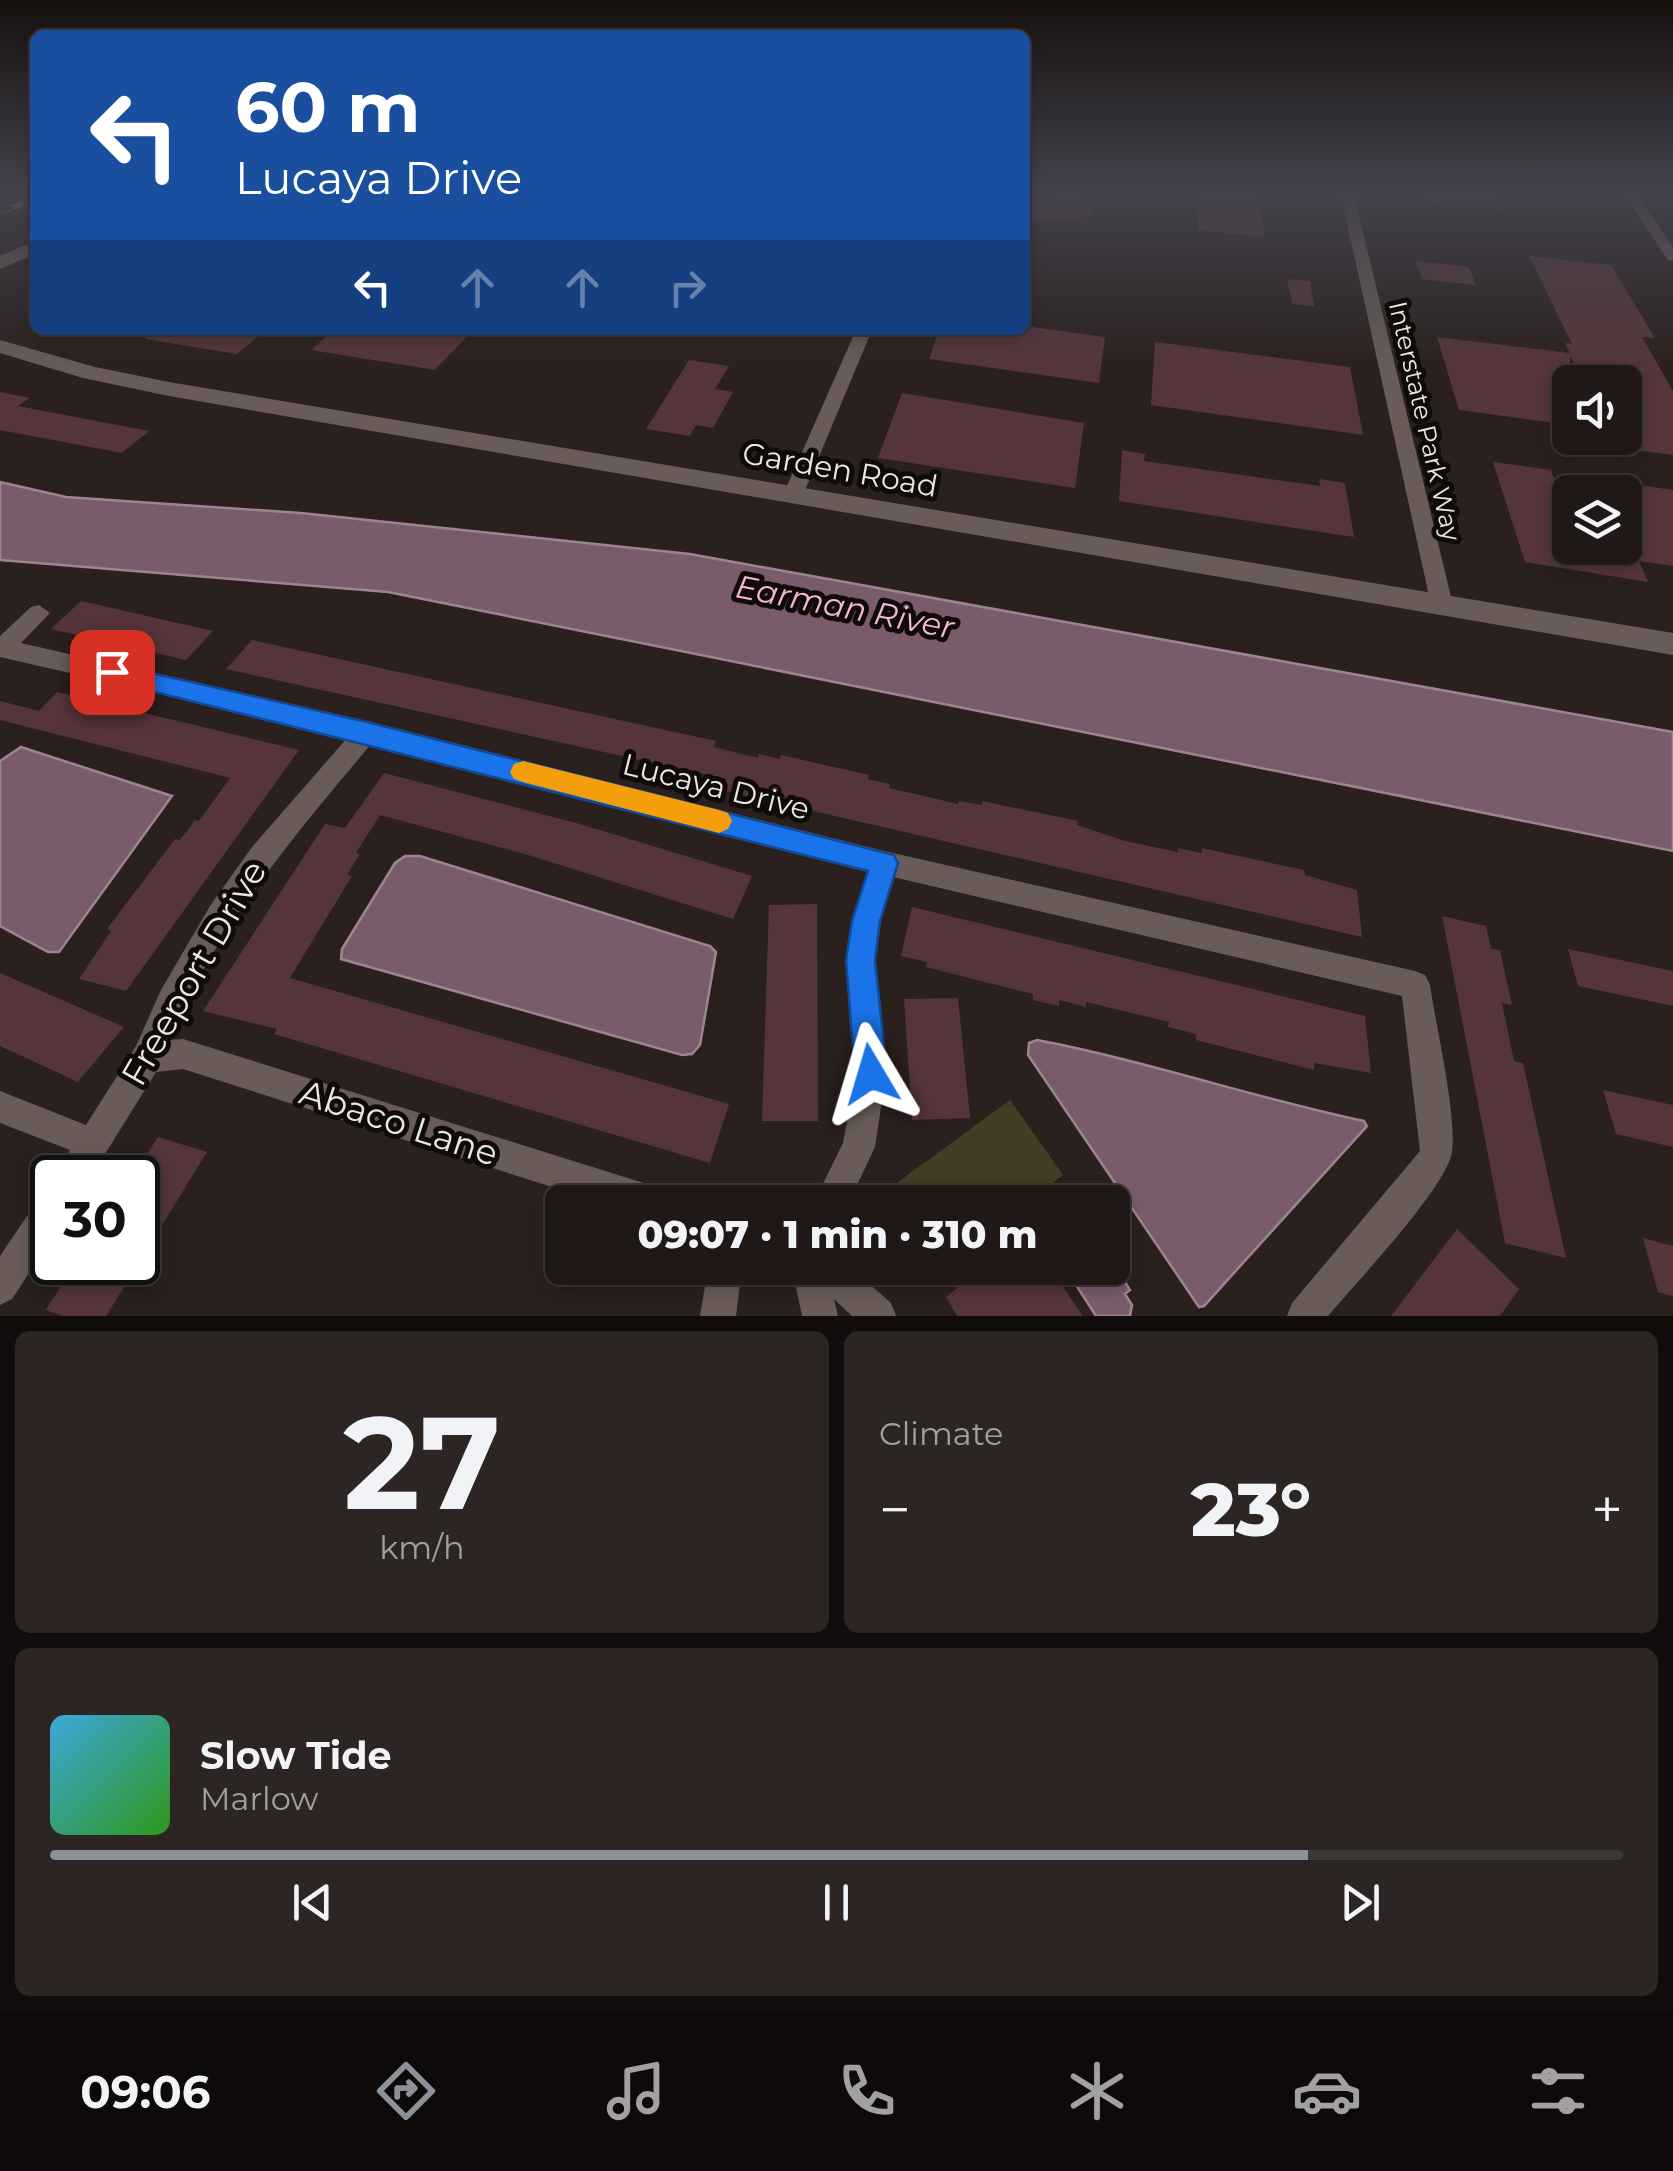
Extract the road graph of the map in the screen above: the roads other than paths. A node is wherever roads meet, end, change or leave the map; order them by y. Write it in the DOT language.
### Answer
graph roads {
  1 [pos="23,252"];
  2 [pos="1360,252"];
  3 [pos="0,263"];
  4 [pos="30,264"];
  5 [pos="0,277"];
  6 [pos="862,335"];
  7 [pos="0,346"];
  8 [pos="794,495"];
  9 [pos="1442,605"];
  10 [pos="39,613"];
  11 [pos="1673,644"];
  12 [pos="1,648"];
  13 [pos="367,732"];
  14 [pos="884,863"];
  15 [pos="147,1057"];
  16 [pos="0,1106"];
  17 [pos="92,1143"];
  18 [pos="85,1155"];
  19 [pos="596,1185"];
  20 [pos="839,1185"];
  21 [pos="30,1242"];
  22 [pos="723,1285"];
  23 [pos="813,1285"];
  24 [pos="844,1285"];
  25 [pos="0,1287"];
  26 [pos="718,1316"];
  27 [pos="820,1316"];
  28 [pos="878,1316"];
  29 [pos="1305,1316"];
  1 -- 3 [label="street"];
  2 -- 9 [label="street, Interstate Park Way"];
  4 -- 5 [label="street"];
  6 -- 8 [label="street"];
  7 -- 8 [label="street, Garden Road"];
  8 -- 9 [label="street, Garden Road"];
  9 -- 11 [label="street, Garden Road"];
  10 -- 12 [label="street"];
  12 -- 13 [label="street, Lucaya Drive"];
  13 -- 14 [label="street, Lucaya Drive"];
  13 -- 15 [label="street, Freeport Drive"];
  14 -- 20 [label="street"];
  14 -- 29 [label="street, Lucaya Drive"];
  15 -- 17 [label="street, Freeport Drive"];
  15 -- 19 [label="street, Abaco Lane"];
  16 -- 17 [label="street"];
  17 -- 18 [label="street, Freeport Drive"];
  21 -- 25 [label="street"];
  22 -- 26 [label="street"];
  23 -- 27 [label="street"];
  24 -- 28 [label="street"];
}
